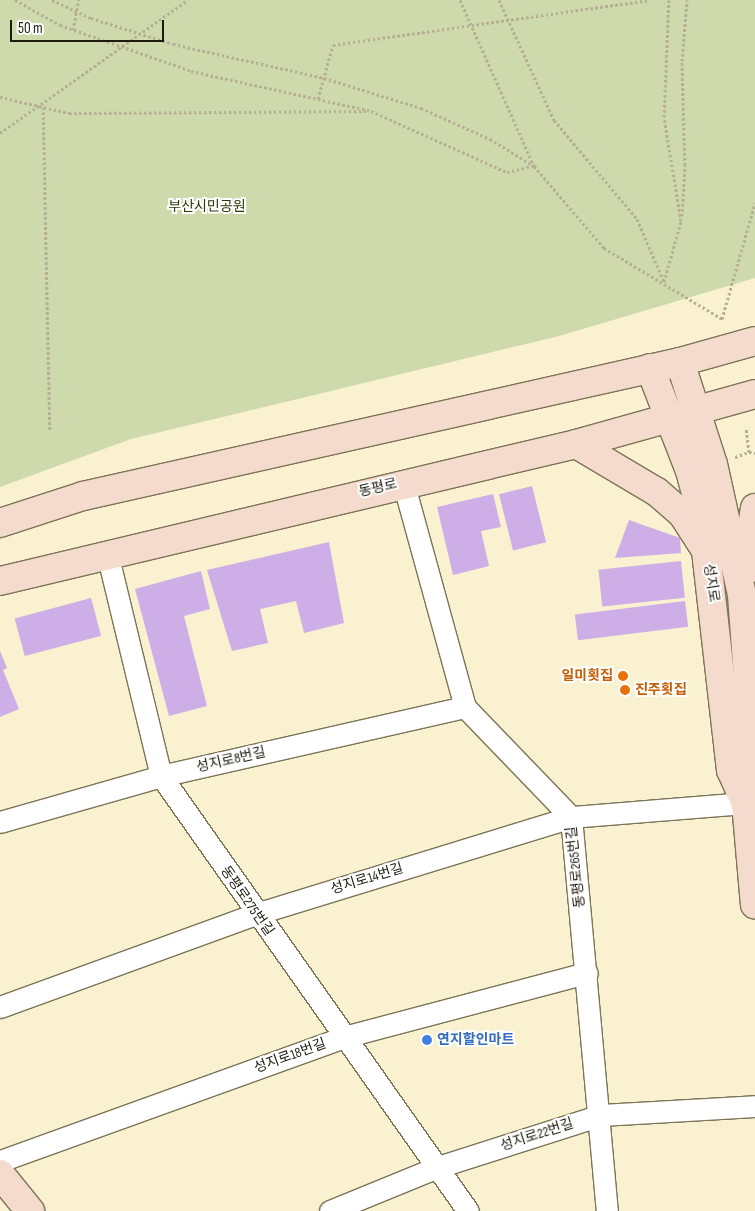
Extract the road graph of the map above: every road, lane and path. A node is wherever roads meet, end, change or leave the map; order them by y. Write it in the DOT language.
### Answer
graph roads {
  1 [pos="14,0"];
  2 [pos="52,0"];
  3 [pos="79,0"];
  4 [pos="188,0"];
  5 [pos="460,0"];
  6 [pos="499,0"];
  7 [pos="650,0"];
  8 [pos="669,0"];
  9 [pos="687,0"];
  10 [pos="77,11"];
  11 [pos="508,20"];
  12 [pos="471,25"];
  13 [pos="73,30"];
  14 [pos="141,34"];
  15 [pos="124,47"];
  16 [pos="324,78"];
  17 [pos="0,97"];
  18 [pos="318,99"];
  19 [pos="43,106"];
  20 [pos="372,111"];
  21 [pos="0,133"];
  22 [pos="534,166"];
  23 [pos="755,203"];
  24 [pos="681,221"];
  25 [pos="664,282"];
  26 [pos="755,341"];
  27 [pos="680,362"];
  28 [pos="650,368"];
  29 [pos="755,394"];
  30 [pos="697,410"];
  31 [pos="667,418"];
  32 [pos="746,428"];
  33 [pos="50,431"];
  34 [pos="576,444"];
  35 [pos="749,452"];
  36 [pos="755,453"];
  37 [pos="727,460"];
  38 [pos="403,482"];
  39 [pos="755,508"];
  40 [pos="0,523"];
  41 [pos="706,551"];
  42 [pos="106,553"];
  43 [pos="0,581"];
  44 [pos="742,595"];
  45 [pos="465,706"];
  46 [pos="161,776"];
  47 [pos="746,803"];
  48 [pos="571,817"];
  49 [pos="0,822"];
  50 [pos="755,905"];
  51 [pos="256,914"];
  52 [pos="587,973"];
  53 [pos="0,1007"];
  54 [pos="344,1037"];
  55 [pos="755,1106"];
  56 [pos="601,1115"];
  57 [pos="0,1161"];
  58 [pos="438,1167"];
  59 [pos="0,1174"];
  60 [pos="30,1211"];
  61 [pos="330,1211"];
  62 [pos="468,1211"];
  63 [pos="607,1211"];
  1 -- 13 [label="path"];
  2 -- 10 [label="path"];
  3 -- 10 [label="path"];
  4 -- 14 [label="path"];
  5 -- 12 [label="path"];
  6 -- 11 [label="path"];
  7 -- 11 [label="path"];
  8 -- 24 [label="path"];
  9 -- 24 [label="path"];
  10 -- 13 [label="path"];
  10 -- 14 [label="path"];
  11 -- 12 [label="path"];
  11 -- 25 [label="path"];
  12 -- 16 [label="path"];
  12 -- 22 [label="path"];
  13 -- 15 [label="path"];
  14 -- 15 [label="path"];
  14 -- 16 [label="path"];
  15 -- 18 [label="path"];
  15 -- 19 [label="path"];
  16 -- 18 [label="path"];
  16 -- 22 [label="path"];
  17 -- 19 [label="path"];
  18 -- 20 [label="path"];
  19 -- 20 [label="path"];
  19 -- 21 [label="path"];
  19 -- 33 [label="path"];
  20 -- 22 [label="path"];
  22 -- 25 [label="path"];
  23 -- 25 [label="path"];
  24 -- 25 [label="path"];
  26 -- 27 [label="main road"];
  27 -- 28 [label="main road"];
  27 -- 30 [label="main road, 성지로"];
  28 -- 31 [label="main road, 성지로"];
  28 -- 40 [label="main road"];
  29 -- 30 [label="main road, 동평로"];
  30 -- 31 [label="main road, 동평로"];
  30 -- 44 [label="main road, 성지로"];
  31 -- 34 [label="main road, 동평로"];
  31 -- 41 [label="main road, 성지로"];
  32 -- 35 [label="path"];
  34 -- 38 [label="main road, 동평로"];
  34 -- 41 [label="main road"];
  35 -- 36 [label="path"];
  35 -- 37 [label="path"];
  38 -- 42 [label="main road, 동평로"];
  38 -- 45 [label="street, 동평로265번길"];
  39 -- 44 [label="main road, 성지로"];
  41 -- 47 [label="main road, 성지로"];
  42 -- 43 [label="main road, 동평로"];
  42 -- 46 [label="street, 동평로275번길"];
  44 -- 47 [label="main road, 성지로"];
  45 -- 46 [label="street, 성지로8번길"];
  45 -- 48 [label="street, 동평로265번길"];
  46 -- 49 [label="street, 성지로8번길"];
  46 -- 51 [label="street, 동평로275번길"];
  47 -- 48 [label="street, 성지로14번길"];
  47 -- 50 [label="main road, 성지로"];
  48 -- 51 [label="street, 성지로14번길"];
  48 -- 52 [label="street, 동평로265번길"];
  51 -- 53 [label="street, 성지로14번길"];
  51 -- 54 [label="street, 동평로275번길"];
  52 -- 54 [label="street, 성지로18번길"];
  52 -- 56 [label="street, 동평로265번길"];
  54 -- 57 [label="street, 성지로18번길"];
  54 -- 58 [label="street, 동평로275번길"];
  55 -- 56 [label="street, 성지로22번길"];
  56 -- 58 [label="street, 성지로22번길"];
  56 -- 63 [label="street, 동평로265번길"];
  58 -- 61 [label="street, 성지로22번길"];
  58 -- 62 [label="street, 동평로275번길"];
  59 -- 60 [label="main road"];
}
